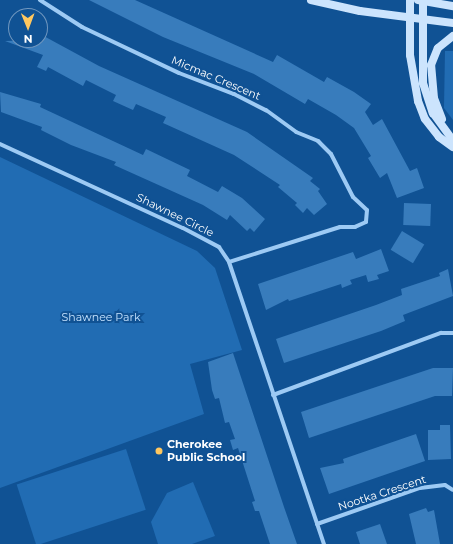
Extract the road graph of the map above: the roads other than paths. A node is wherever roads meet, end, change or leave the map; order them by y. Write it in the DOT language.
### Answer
graph roads {
  1 [pos="40,0"];
  2 [pos="311,0"];
  3 [pos="410,0"];
  4 [pos="420,0"];
  5 [pos="453,6"];
  6 [pos="409,18"];
  7 [pos="423,20"];
  8 [pos="453,23"];
  9 [pos="453,36"];
  10 [pos="451,138"];
  11 [pos="0,144"];
  12 [pos="453,147"];
  13 [pos="229,262"];
  14 [pos="453,333"];
  15 [pos="273,395"];
  16 [pos="453,490"];
  17 [pos="317,524"];
  18 [pos="324,544"];
  1 -- 13 [label="street, Micmac Crescent"];
  2 -- 6 [label="main road"];
  3 -- 6 [label="main road"];
  4 -- 5 [label="main road"];
  4 -- 7 [label="main road"];
  6 -- 7 [label="main road"];
  6 -- 12 [label="main road"];
  7 -- 8 [label="main road"];
  7 -- 10 [label="main road"];
  9 -- 10 [label="main road"];
  11 -- 13 [label="street, Shawnee Circle"];
  13 -- 15 [label="street, Shawnee Circle"];
  14 -- 15 [label="street"];
  15 -- 17 [label="street, Shawnee Circle"];
  16 -- 17 [label="street, Nootka Crescent"];
  17 -- 18 [label="street, Shawnee Circle"];
}
